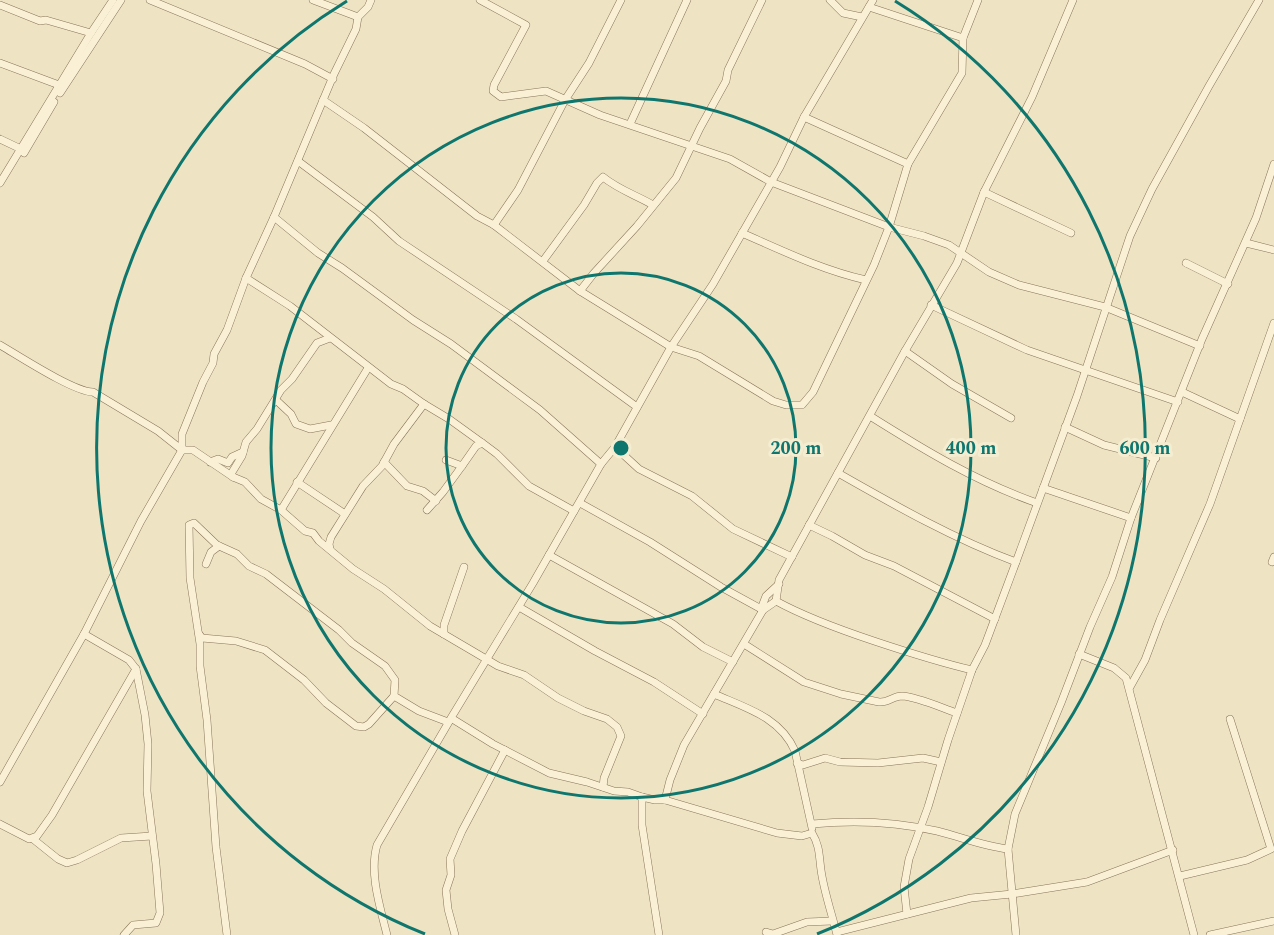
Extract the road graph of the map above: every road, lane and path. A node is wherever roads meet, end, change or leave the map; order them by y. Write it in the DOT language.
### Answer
graph roads {
  1 [pos="113,0"];
  2 [pos="121,0"];
  3 [pos="150,0"];
  4 [pos="158,0"];
  5 [pos="313,0"];
  6 [pos="371,0"];
  7 [pos="480,0"];
  8 [pos="621,0"];
  9 [pos="687,0"];
  10 [pos="762,0"];
  11 [pos="830,0"];
  12 [pos="978,0"];
  13 [pos="1074,0"];
  14 [pos="1258,0"];
  15 [pos="871,4"];
  16 [pos="0,5"];
  17 [pos="358,16"];
  18 [pos="862,17"];
  19 [pos="61,28"];
  20 [pos="94,35"];
  21 [pos="963,38"];
  22 [pos="0,63"];
  23 [pos="334,76"];
  24 [pos="59,85"];
  25 [pos="323,100"];
  26 [pos="565,100"];
  27 [pos="804,117"];
  28 [pos="630,124"];
  29 [pos="0,139"];
  30 [pos="692,147"];
  31 [pos="22,151"];
  32 [pos="298,161"];
  33 [pos="908,164"];
  34 [pos="1274,164"];
  35 [pos="771,182"];
  36 [pos="0,183"];
  37 [pos="984,192"];
  38 [pos="653,205"];
  39 [pos="274,217"];
  40 [pos="494,225"];
  41 [pos="890,227"];
  42 [pos="742,232"];
  43 [pos="1071,233"];
  44 [pos="1246,243"];
  45 [pos="1274,250"];
  46 [pos="960,255"];
  47 [pos="543,261"];
  48 [pos="1186,263"];
  49 [pos="246,278"];
  50 [pos="866,280"];
  51 [pos="1228,284"];
  52 [pos="580,291"];
  53 [pos="931,305"];
  54 [pos="1105,308"];
  55 [pos="1274,324"];
  56 [pos="330,338"];
  57 [pos="0,345"];
  58 [pos="1200,346"];
  59 [pos="671,347"];
  60 [pos="904,351"];
  61 [pos="368,368"];
  62 [pos="1085,371"];
  63 [pos="1182,392"];
  64 [pos="276,400"];
  65 [pos="1178,402"];
  66 [pos="424,404"];
  67 [pos="637,407"];
  68 [pos="870,416"];
  69 [pos="1011,418"];
  70 [pos="1240,419"];
  71 [pos="333,424"];
  72 [pos="1065,427"];
  73 [pos="482,443"];
  74 [pos="615,447"];
  75 [pos="182,450"];
  76 [pos="243,452"];
  77 [pos="1156,458"];
  78 [pos="446,460"];
  79 [pos="210,462"];
  80 [pos="384,462"];
  81 [pos="602,464"];
  82 [pos="462,466"];
  83 [pos="838,473"];
  84 [pos="233,477"];
  85 [pos="297,482"];
  86 [pos="1042,488"];
  87 [pos="436,501"];
  88 [pos="580,503"];
  89 [pos="1037,503"];
  90 [pos="281,510"];
  91 [pos="427,510"];
  92 [pos="574,511"];
  93 [pos="345,514"];
  94 [pos="1131,518"];
  95 [pos="809,525"];
  96 [pos="219,546"];
  97 [pos="330,549"];
  98 [pos="549,555"];
  99 [pos="792,557"];
  100 [pos="1016,562"];
  101 [pos="206,564"];
  102 [pos="464,567"];
  103 [pos="778,584"];
  104 [pos="776,601"];
  105 [pos="519,607"];
  106 [pos="762,609"];
  107 [pos="995,618"];
  108 [pos="84,634"];
  109 [pos="199,634"];
  110 [pos="444,634"];
  111 [pos="744,644"];
  112 [pos="1079,654"];
  113 [pos="488,659"];
  114 [pos="733,662"];
  115 [pos="136,669"];
  116 [pos="972,670"];
  117 [pos="1130,687"];
  118 [pos="714,694"];
  119 [pos="394,696"];
  120 [pos="957,713"];
  121 [pos="703,714"];
  122 [pos="1230,719"];
  123 [pos="450,720"];
  124 [pos="505,750"];
  125 [pos="941,762"];
  126 [pos="797,763"];
  127 [pos="0,782"];
  128 [pos="603,788"];
  129 [pos="642,797"];
  130 [pos="665,800"];
  131 [pos="0,824"];
  132 [pos="812,824"];
  133 [pos="920,828"];
  134 [pos="812,833"];
  135 [pos="152,837"];
  136 [pos="33,839"];
  137 [pos="1008,849"];
  138 [pos="1173,850"];
  139 [pos="1180,876"];
  140 [pos="1012,894"];
  141 [pos="907,914"];
  142 [pos="832,921"];
  143 [pos="1274,921"];
  144 [pos="766,932"];
  145 [pos="837,934"];
  146 [pos="1221,934"];
  147 [pos="124,935"];
  148 [pos="227,935"];
  149 [pos="387,935"];
  150 [pos="455,935"];
  151 [pos="659,935"];
  152 [pos="1016,935"];
  153 [pos="1194,935"];
  154 [pos="1210,935"];
  1 -- 20 [label="street"];
  2 -- 20 [label="street"];
  3 -- 23 [label="street"];
  4 -- 23 [label="street"];
  5 -- 17 [label="street"];
  6 -- 17 [label="street"];
  7 -- 26 [label="street"];
  8 -- 26 [label="street"];
  9 -- 28 [label="street"];
  10 -- 30 [label="street"];
  11 -- 18 [label="street"];
  12 -- 21 [label="street"];
  13 -- 37 [label="street"];
  14 -- 54 [label="street"];
  15 -- 18 [label="street"];
  15 -- 21 [label="street"];
  16 -- 20 [label="street"];
  17 -- 23 [label="street"];
  18 -- 27 [label="street"];
  19 -- 20 [label="street"];
  20 -- 24 [label="street"];
  20 -- 31 [label="street"];
  21 -- 33 [label="street"];
  22 -- 24 [label="street"];
  23 -- 25 [label="street"];
  24 -- 31 [label="street"];
  25 -- 32 [label="street"];
  25 -- 40 [label="street"];
  26 -- 28 [label="street"];
  26 -- 40 [label="street"];
  27 -- 33 [label="street"];
  27 -- 35 [label="street"];
  28 -- 30 [label="street"];
  29 -- 31 [label="street"];
  30 -- 35 [label="street"];
  30 -- 38 [label="street"];
  31 -- 36 [label="street"];
  32 -- 39 [label="street"];
  32 -- 67 [label="street"];
  33 -- 41 [label="street"];
  34 -- 44 [label="street"];
  35 -- 41 [label="street"];
  35 -- 42 [label="street"];
  37 -- 43 [label="street"];
  37 -- 46 [label="street"];
  38 -- 47 [label="street"];
  38 -- 52 [label="street"];
  39 -- 49 [label="street"];
  39 -- 81 [label="street"];
  40 -- 47 [label="street"];
  41 -- 46 [label="street"];
  41 -- 50 [label="street"];
  42 -- 50 [label="street"];
  42 -- 59 [label="street"];
  44 -- 45 [label="street"];
  44 -- 51 [label="street"];
  46 -- 53 [label="street"];
  46 -- 54 [label="street"];
  47 -- 52 [label="street"];
  48 -- 51 [label="street"];
  49 -- 56 [label="street"];
  49 -- 75 [label="street"];
  50 -- 59 [label="street"];
  51 -- 58 [label="street"];
  52 -- 59 [label="street"];
  53 -- 60 [label="street"];
  53 -- 62 [label="street"];
  54 -- 58 [label="street"];
  54 -- 62 [label="street"];
  55 -- 70 [label="street"];
  56 -- 61 [label="street"];
  56 -- 64 [label="street"];
  57 -- 75 [label="street"];
  58 -- 63 [label="street"];
  59 -- 67 [label="street"];
  60 -- 68 [label="street"];
  60 -- 69 [label="street"];
  61 -- 66 [label="street"];
  61 -- 71 [label="street"];
  62 -- 65 [label="street"];
  62 -- 72 [label="street"];
  63 -- 65 [label="street"];
  63 -- 70 [label="street"];
  64 -- 71 [label="street"];
  64 -- 76 [label="street"];
  65 -- 77 [label="street"];
  66 -- 73 [label="street"];
  66 -- 80 [label="street"];
  67 -- 74 [label="street"];
  68 -- 83 [label="street"];
  68 -- 89 [label="street"];
  70 -- 117 [label="street"];
  71 -- 85 [label="street"];
  72 -- 77 [label="street"];
  72 -- 86 [label="street"];
  73 -- 82 [label="street"];
  73 -- 92 [label="street"];
  74 -- 81 [label="street"];
  74 -- 99 [label="street"];
  75 -- 79 [label="street"];
  75 -- 108 [label="street"];
  76 -- 79 [label="street"];
  76 -- 84 [label="street"];
  77 -- 94 [label="street"];
  78 -- 82 [label="street"];
  79 -- 84 [label="street"];
  80 -- 87 [label="street"];
  80 -- 93 [label="street"];
  81 -- 88 [label="street"];
  82 -- 87 [label="street"];
  83 -- 95 [label="street"];
  83 -- 100 [label="street"];
  84 -- 90 [label="street"];
  85 -- 90 [label="street"];
  85 -- 93 [label="street"];
  86 -- 89 [label="street"];
  86 -- 94 [label="street"];
  87 -- 91 [label="street"];
  88 -- 92 [label="street"];
  88 -- 106 [label="street"];
  89 -- 100 [label="street"];
  90 -- 97 [label="street"];
  92 -- 98 [label="street"];
  93 -- 97 [label="street"];
  94 -- 112 [label="street"];
  95 -- 99 [label="street"];
  95 -- 107 [label="street"];
  96 -- 101 [label="street"];
  96 -- 109 [label="street"];
  96 -- 119 [label="street"];
  97 -- 110 [label="street"];
  98 -- 105 [label="street"];
  98 -- 114 [label="street"];
  99 -- 103 [label="street"];
  100 -- 107 [label="street"];
  102 -- 110 [label="street"];
  103 -- 104 [label="street"];
  103 -- 106 [label="street"];
  104 -- 106 [label="street"];
  104 -- 116 [label="street"];
  105 -- 113 [label="street"];
  105 -- 121 [label="street"];
  106 -- 111 [label="street"];
  107 -- 116 [label="street"];
  108 -- 115 [label="street"];
  108 -- 127 [label="street"];
  109 -- 119 [label="street"];
  109 -- 148 [label="street"];
  110 -- 113 [label="street"];
  111 -- 114 [label="street"];
  111 -- 120 [label="street"];
  112 -- 117 [label="street"];
  112 -- 137 [label="street"];
  113 -- 123 [label="street"];
  113 -- 128 [label="street"];
  114 -- 118 [label="street"];
  115 -- 135 [label="street"];
  115 -- 136 [label="street"];
  116 -- 120 [label="street"];
  117 -- 138 [label="street"];
  118 -- 121 [label="street"];
  118 -- 126 [label="street"];
  119 -- 123 [label="street"];
  120 -- 125 [label="street"];
  121 -- 130 [label="street"];
  122 -- 139 [label="street"];
  123 -- 124 [label="street"];
  123 -- 149 [label="street"];
  124 -- 128 [label="street"];
  124 -- 150 [label="street"];
  125 -- 126 [label="street"];
  125 -- 133 [label="street"];
  126 -- 132 [label="street"];
  128 -- 129 [label="street"];
  129 -- 130 [label="street"];
  129 -- 151 [label="street"];
  130 -- 134 [label="street"];
  131 -- 136 [label="street"];
  132 -- 133 [label="street"];
  132 -- 134 [label="street"];
  133 -- 137 [label="street"];
  133 -- 141 [label="street"];
  134 -- 142 [label="street"];
  135 -- 136 [label="street"];
  135 -- 147 [label="street"];
  137 -- 140 [label="street"];
  138 -- 139 [label="street"];
  138 -- 140 [label="street"];
  139 -- 153 [label="street"];
  140 -- 141 [label="street"];
  140 -- 152 [label="street"];
  141 -- 145 [label="street"];
  142 -- 144 [label="street"];
  142 -- 145 [label="street"];
  143 -- 146 [label="street"];
  146 -- 154 [label="street"];
}
